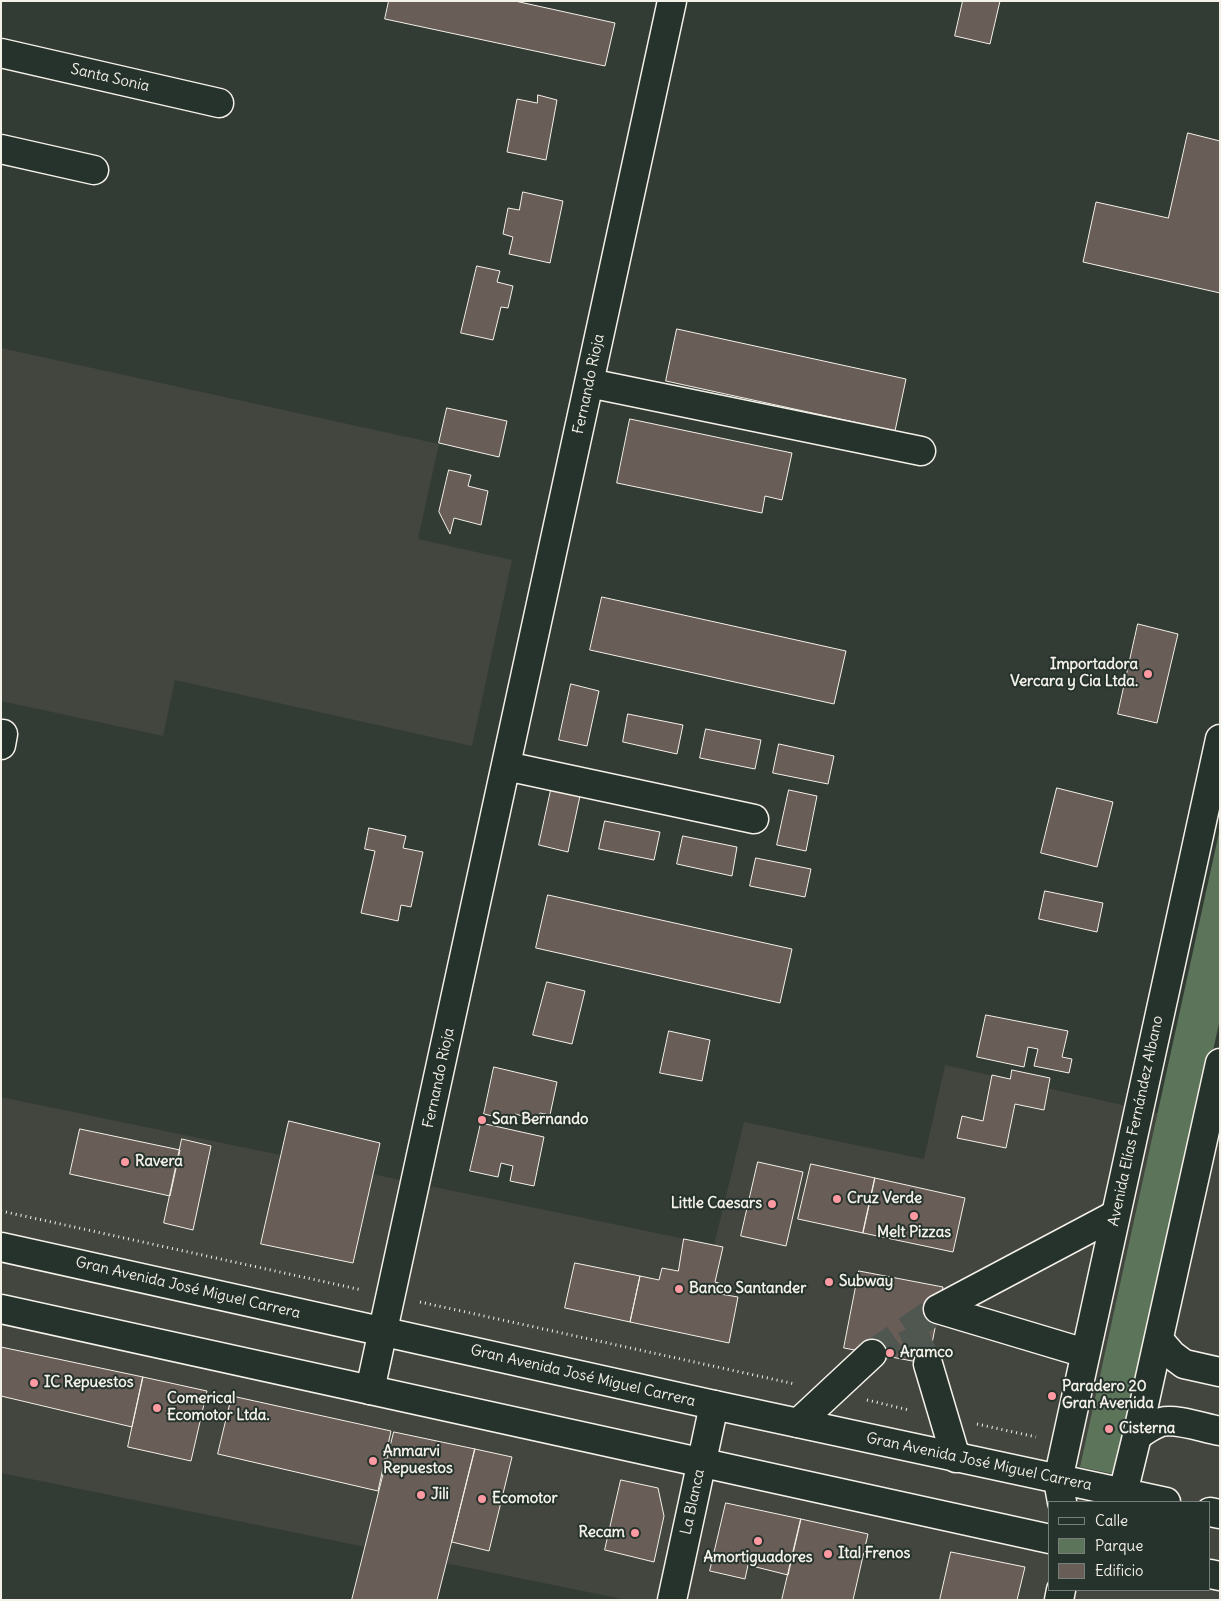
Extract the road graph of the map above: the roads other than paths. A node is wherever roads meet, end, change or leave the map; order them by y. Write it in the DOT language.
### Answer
graph roads {
  1 [pos="672,1"];
  2 [pos="1,52"];
  3 [pos="219,103"];
  4 [pos="1,149"];
  5 [pos="94,170"];
  6 [pos="589,383"];
  7 [pos="921,451"];
  8 [pos="1220,739"];
  9 [pos="506,766"];
  10 [pos="1216,774"];
  11 [pos="754,819"];
  12 [pos="1220,1063"];
  13 [pos="1115,1215"];
  14 [pos="1,1247"];
  15 [pos="1,1309"];
  16 [pos="384,1332"];
  17 [pos="1159,1340"];
  18 [pos="1085,1353"];
  19 [pos="872,1354"];
  20 [pos="928,1364"];
  21 [pos="1220,1372"];
  22 [pos="370,1390"];
  23 [pos="714,1405"];
  24 [pos="798,1423"];
  25 [pos="1220,1431"];
  26 [pos="1137,1436"];
  27 [pos="956,1458"];
  28 [pos="701,1464"];
  29 [pos="1060,1491"];
  30 [pos="1119,1498"];
  31 [pos="1154,1501"];
  32 [pos="1048,1540"];
  33 [pos="672,1600"];
  1 -- 6 [label="main road, Fernando Rioja"];
  2 -- 3 [label="main road, Santa Sonia"];
  4 -- 5 [label="main road"];
  6 -- 7 [label="main road"];
  6 -- 9 [label="main road, Fernando Rioja"];
  8 -- 10 [label="main road, Avenida Elías Fernández Albano"];
  9 -- 11 [label="main road"];
  9 -- 16 [label="main road, Fernando Rioja"];
  10 -- 13 [label="main road, Avenida Elías Fernández Albano"];
  12 -- 17 [label="main road"];
  13 -- 18 [label="main road, Avenida Elías Fernández Albano"];
  13 -- 18 [label="main road"];
  14 -- 16 [label="main road, Gran Avenida José Miguel Carrera"];
  15 -- 22 [label="main road"];
  16 -- 22 [label="main road, Fernando Rioja"];
  16 -- 23 [label="main road, Gran Avenida José Miguel Carrera"];
  17 -- 21 [label="main road"];
  17 -- 26 [label="main road"];
  18 -- 29 [label="main road, Avenida Elías Fernández Albano"];
  19 -- 24 [label="main road"];
  20 -- 27 [label="main road"];
  22 -- 28 [label="main road"];
  23 -- 24 [label="main road, Gran Avenida José Miguel Carrera"];
  23 -- 28 [label="main road, La Blanca"];
  24 -- 27 [label="main road, Gran Avenida José Miguel Carrera"];
  25 -- 26 [label="main road"];
  26 -- 30 [label="main road"];
  27 -- 29 [label="main road, Gran Avenida José Miguel Carrera"];
  28 -- 32 [label="main road"];
  28 -- 33 [label="main road, La Blanca"];
  29 -- 30 [label="main road, Gran Avenida José Miguel Carrera"];
  30 -- 31 [label="main road, Gran Avenida José Miguel Carrera"];
}
